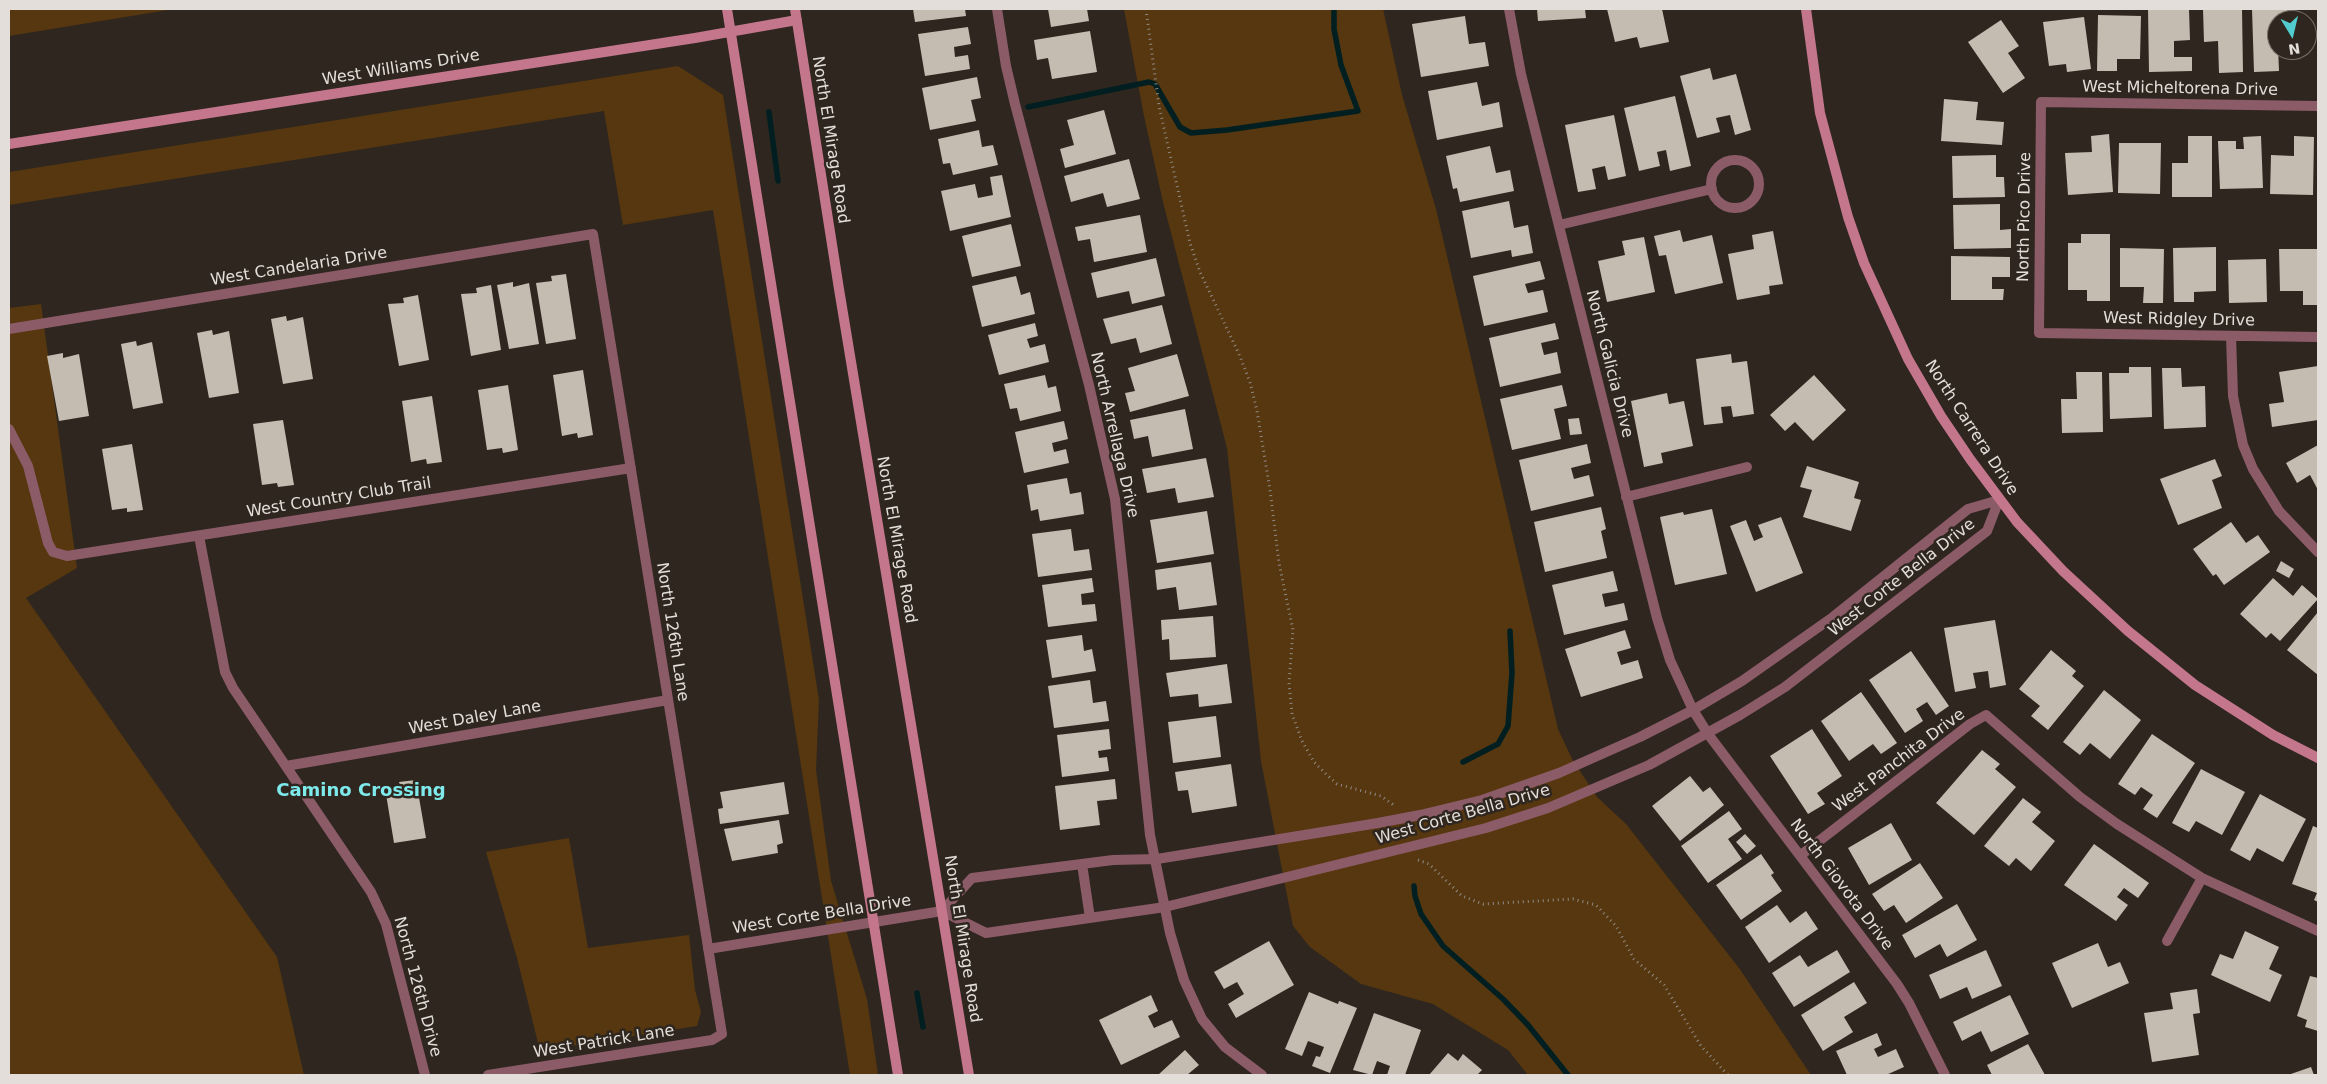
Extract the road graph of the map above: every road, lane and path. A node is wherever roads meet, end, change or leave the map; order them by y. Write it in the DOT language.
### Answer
graph roads {
  1 [pos="727,9"];
  2 [pos="795,9"];
  3 [pos="997,9"];
  4 [pos="1146,9"];
  5 [pos="1509,9"];
  6 [pos="1806,9"];
  7 [pos="797,20"];
  8 [pos="730,32"];
  9 [pos="2041,102"];
  10 [pos="2318,106"];
  11 [pos="9,144"];
  12 [pos="1712,189"];
  13 [pos="1559,225"];
  14 [pos="593,234"];
  15 [pos="9,329"];
  16 [pos="2039,333"];
  17 [pos="2231,336"];
  18 [pos="2318,338"];
  19 [pos="9,429"];
  20 [pos="631,468"];
  21 [pos="1748,468"];
  22 [pos="1626,497"];
  23 [pos="1999,500"];
  24 [pos="199,536"];
  25 [pos="2318,552"];
  26 [pos="668,700"];
  27 [pos="1693,710"];
  28 [pos="1700,721"];
  29 [pos="1708,734"];
  30 [pos="2318,758"];
  31 [pos="286,766"];
  32 [pos="1398,808"];
  33 [pos="1801,855"];
  34 [pos="1413,858"];
  35 [pos="1157,859"];
  36 [pos="1082,864"];
  37 [pos="2202,878"];
  38 [pos="1165,907"];
  39 [pos="942,911"];
  40 [pos="1090,918"];
  41 [pos="873,921"];
  42 [pos="2318,931"];
  43 [pos="2167,941"];
  44 [pos="708,949"];
  45 [pos="722,1034"];
  46 [pos="426,1075"];
  47 [pos="488,1075"];
  48 [pos="898,1075"];
  49 [pos="969,1075"];
  50 [pos="1262,1075"];
  51 [pos="1728,1075"];
  52 [pos="1945,1075"];
  1 -- 8 [label="main road"];
  2 -- 7 [label="main road, North El Mirage Road"];
  3 -- 35 [label="street, North Arrellaga Drive"];
  4 -- 32 [label="path"];
  5 -- 13 [label="street, North Galicia Drive"];
  6 -- 23 [label="main road, North Carrera Drive"];
  7 -- 8 [label="main road, West Williams Drive"];
  7 -- 39 [label="main road, North El Mirage Road"];
  8 -- 11 [label="main road, West Williams Drive"];
  8 -- 41 [label="main road"];
  9 -- 10 [label="street, West Micheltorena Drive"];
  9 -- 16 [label="street, North Pico Drive"];
  12 -- 12 [label="street"];
  12 -- 13 [label="street"];
  13 -- 22 [label="street, North Galicia Drive"];
  14 -- 15 [label="street, West Candelaria Drive"];
  14 -- 20 [label="street, North 126th Lane"];
  16 -- 17 [label="street, West Ridgley Drive"];
  17 -- 18 [label="street, West Ridgley Drive"];
  17 -- 25 [label="street"];
  19 -- 24 [label="street, West Country Club Trail"];
  20 -- 24 [label="street, West Country Club Trail"];
  20 -- 26 [label="street, North 126th Lane"];
  21 -- 22 [label="street"];
  22 -- 27 [label="street, North Galicia Drive"];
  23 -- 27 [label="street, West Corte Bella Drive"];
  23 -- 29 [label="street, West Corte Bella Drive"];
  23 -- 30 [label="main road, North Carrera Drive"];
  24 -- 31 [label="street, North 126th Drive"];
  26 -- 31 [label="street, West Daley Lane"];
  26 -- 44 [label="street, North 126th Lane"];
  27 -- 28 [label="street, North Galicia Drive"];
  27 -- 35 [label="street, West Corte Bella Drive"];
  28 -- 29 [label="street, North Giovota Drive"];
  29 -- 33 [label="street, North Giovota Drive"];
  29 -- 38 [label="street, West Corte Bella Drive"];
  31 -- 46 [label="street, North 126th Drive"];
  33 -- 37 [label="street, West Panchita Drive"];
  33 -- 52 [label="street, North Giovota Drive"];
  34 -- 51 [label="path"];
  35 -- 36 [label="street, West Corte Bella Drive"];
  35 -- 38 [label="street, North Arrellaga Drive"];
  36 -- 39 [label="street, West Corte Bella Drive"];
  36 -- 40 [label="street"];
  37 -- 42 [label="street, West Panchita Drive"];
  37 -- 43 [label="street"];
  38 -- 40 [label="street, West Corte Bella Drive"];
  38 -- 50 [label="street, North Arrellaga Drive"];
  39 -- 40 [label="street, West Corte Bella Drive"];
  39 -- 41 [label="street, West Corte Bella Drive"];
  39 -- 49 [label="main road, North El Mirage Road"];
  41 -- 44 [label="street, West Corte Bella Drive"];
  41 -- 48 [label="main road"];
  44 -- 45 [label="street, North 126th Lane"];
  45 -- 47 [label="street, West Patrick Lane"];
}
